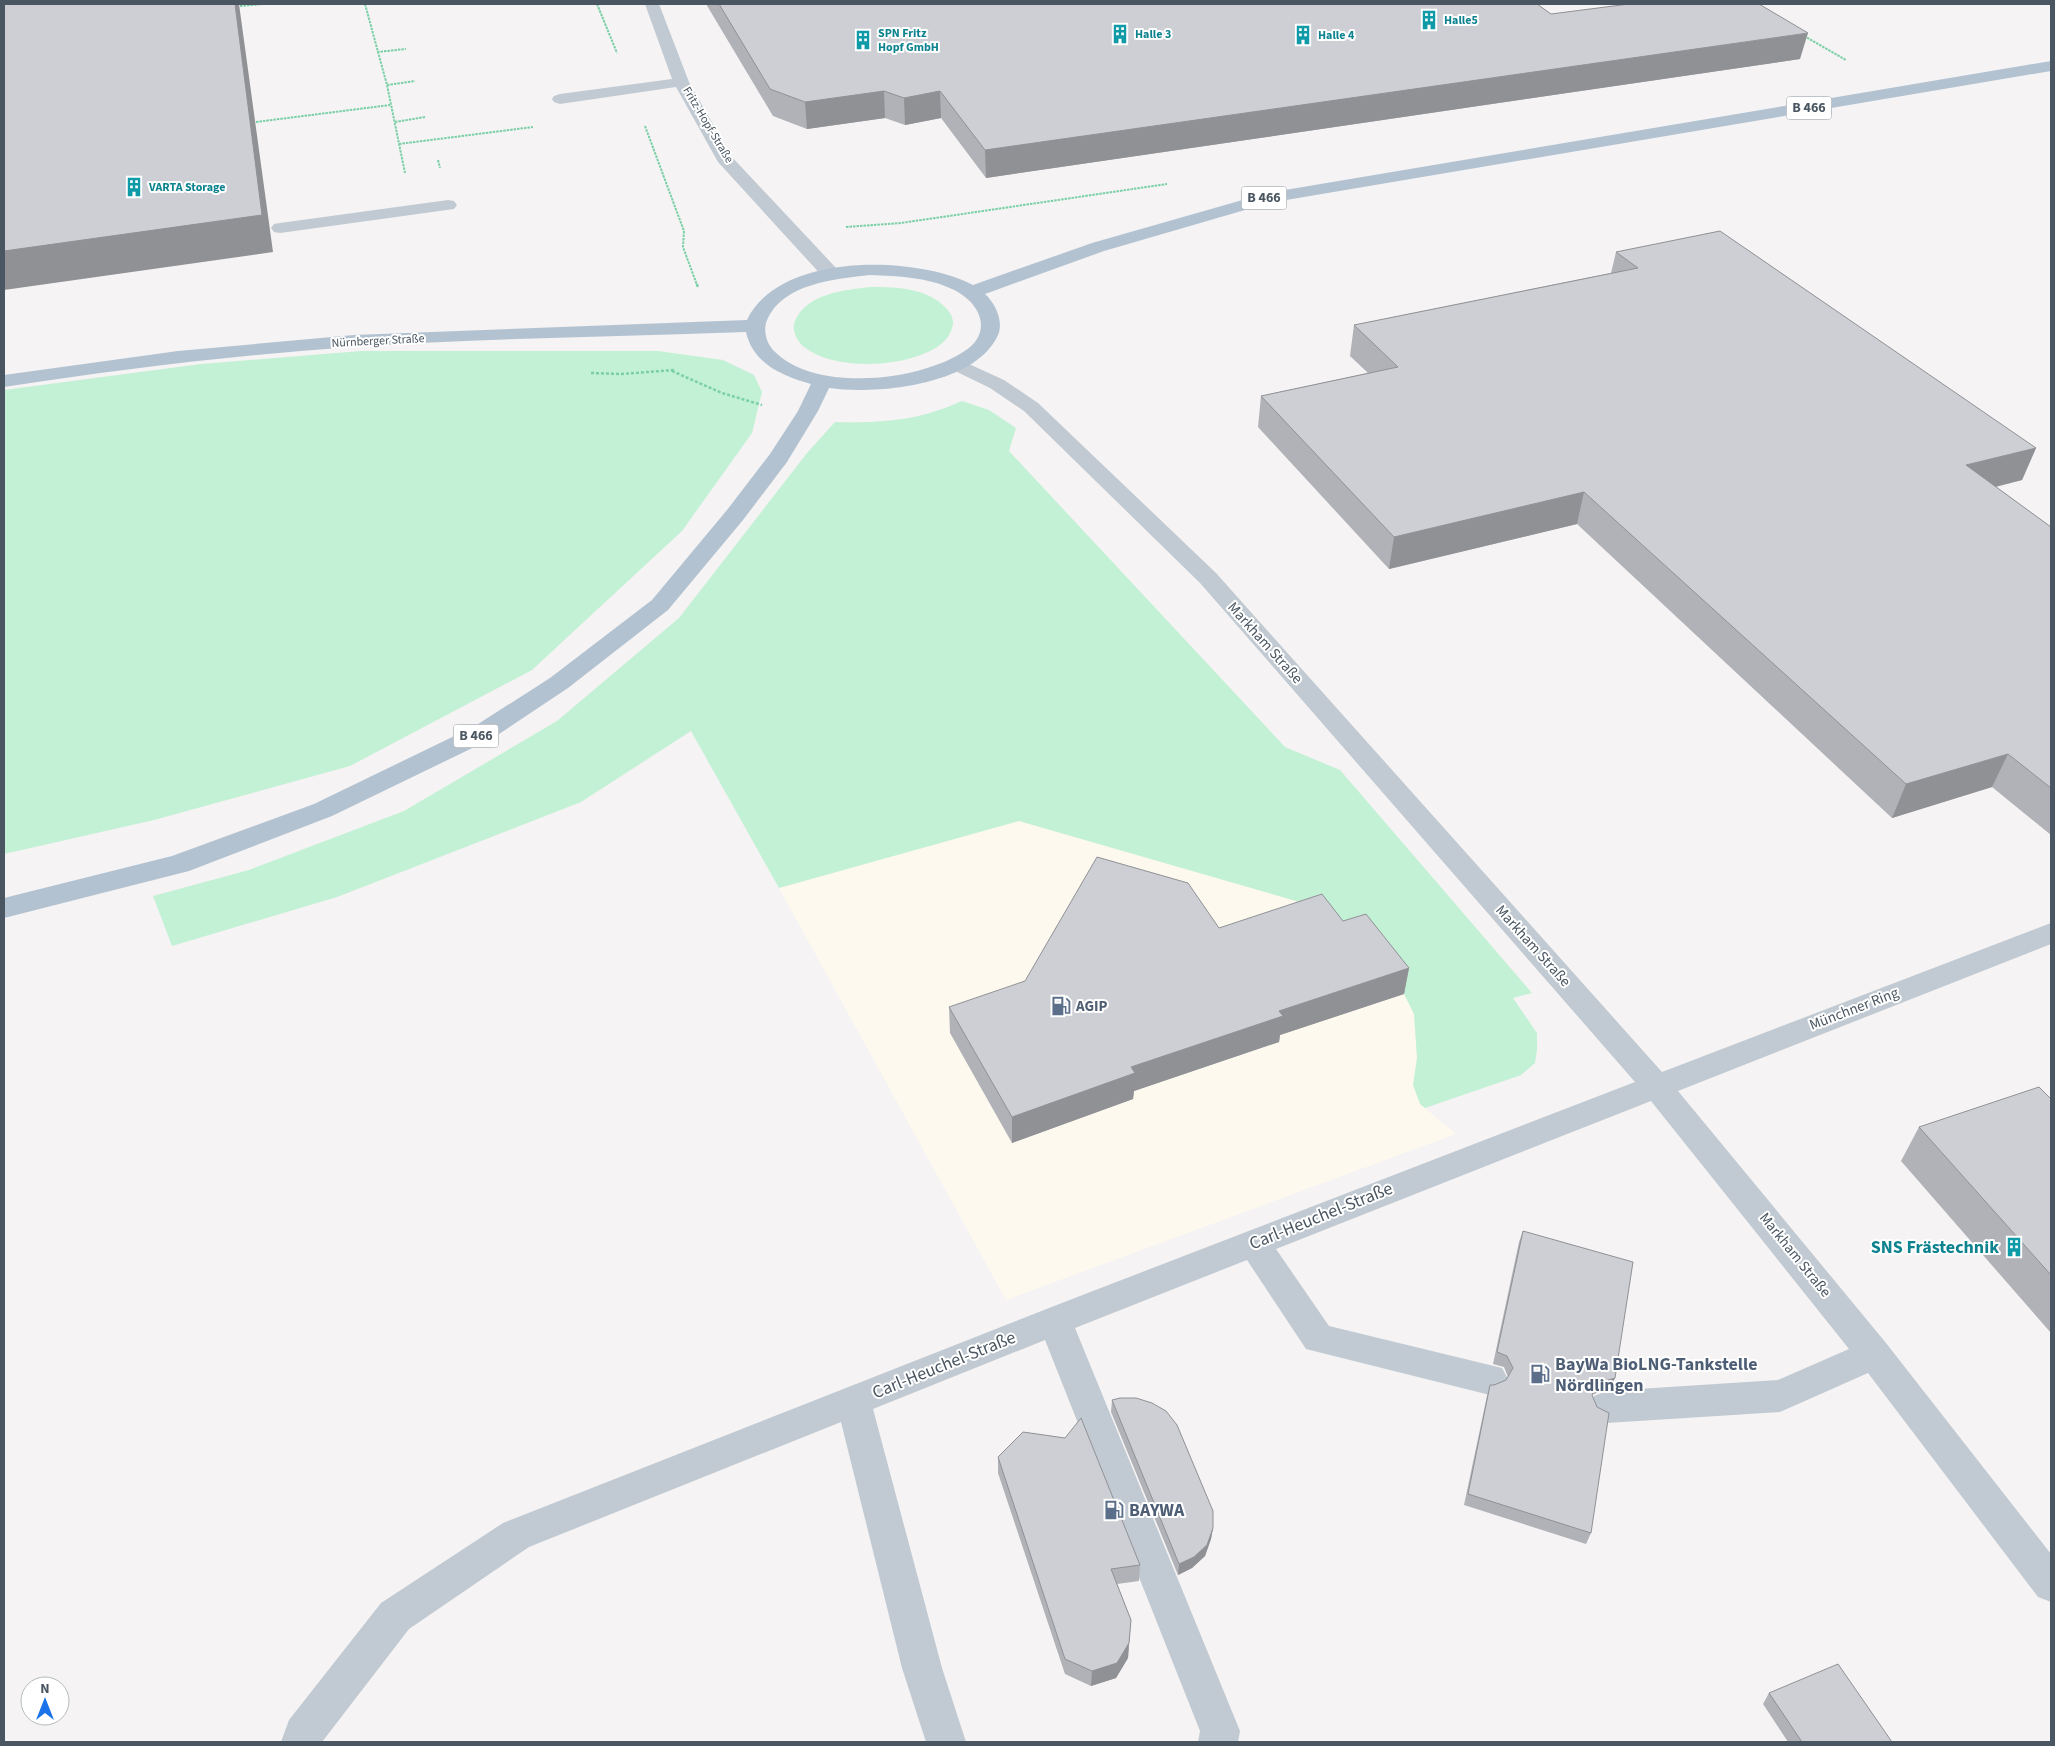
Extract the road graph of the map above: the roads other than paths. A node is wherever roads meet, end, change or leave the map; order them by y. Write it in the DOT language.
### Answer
graph roads {
  1 [pos="652,4"];
  2 [pos="2051,66"];
  3 [pos="681,82"];
  4 [pos="560,99"];
  5 [pos="448,205"];
  6 [pos="280,228"];
  7 [pos="831,274"];
  8 [pos="972,292"];
  9 [pos="755,326"];
  10 [pos="958,365"];
  11 [pos="822,380"];
  12 [pos="4,381"];
  13 [pos="4,908"];
  14 [pos="2051,933"];
  15 [pos="1656,1085"];
  16 [pos="1254,1243"];
  17 [pos="1055,1320"];
  18 [pos="1874,1354"];
  19 [pos="1490,1379"];
  20 [pos="854,1401"];
  21 [pos="1608,1407"];
  22 [pos="2051,1584"];
  23 [pos="301,1742"];
  24 [pos="946,1742"];
  25 [pos="1218,1742"];
  1 -- 3 [label="street, Fritz-Hopf-Straße"];
  2 -- 8 [label="main road, B 466"];
  3 -- 4 [label="street"];
  3 -- 7 [label="street, Fritz-Hopf-Straße"];
  5 -- 6 [label="street"];
  7 -- 8 [label="main road"];
  7 -- 9 [label="main road"];
  8 -- 10 [label="main road"];
  9 -- 11 [label="main road"];
  9 -- 12 [label="main road, Nürnberger Straße"];
  10 -- 11 [label="main road"];
  10 -- 15 [label="street, Markham Straße"];
  11 -- 13 [label="main road, B 466"];
  14 -- 15 [label="street, Münchner Ring"];
  15 -- 16 [label="street, Carl-Heuchel-Straße"];
  15 -- 18 [label="street, Markham Straße"];
  16 -- 17 [label="street, Carl-Heuchel-Straße"];
  16 -- 19 [label="street"];
  17 -- 20 [label="street, Carl-Heuchel-Straße"];
  17 -- 25 [label="street"];
  18 -- 21 [label="street"];
  18 -- 22 [label="street, Markham Straße"];
  20 -- 23 [label="street, Carl-Heuchel-Straße"];
  20 -- 24 [label="street"];
}
